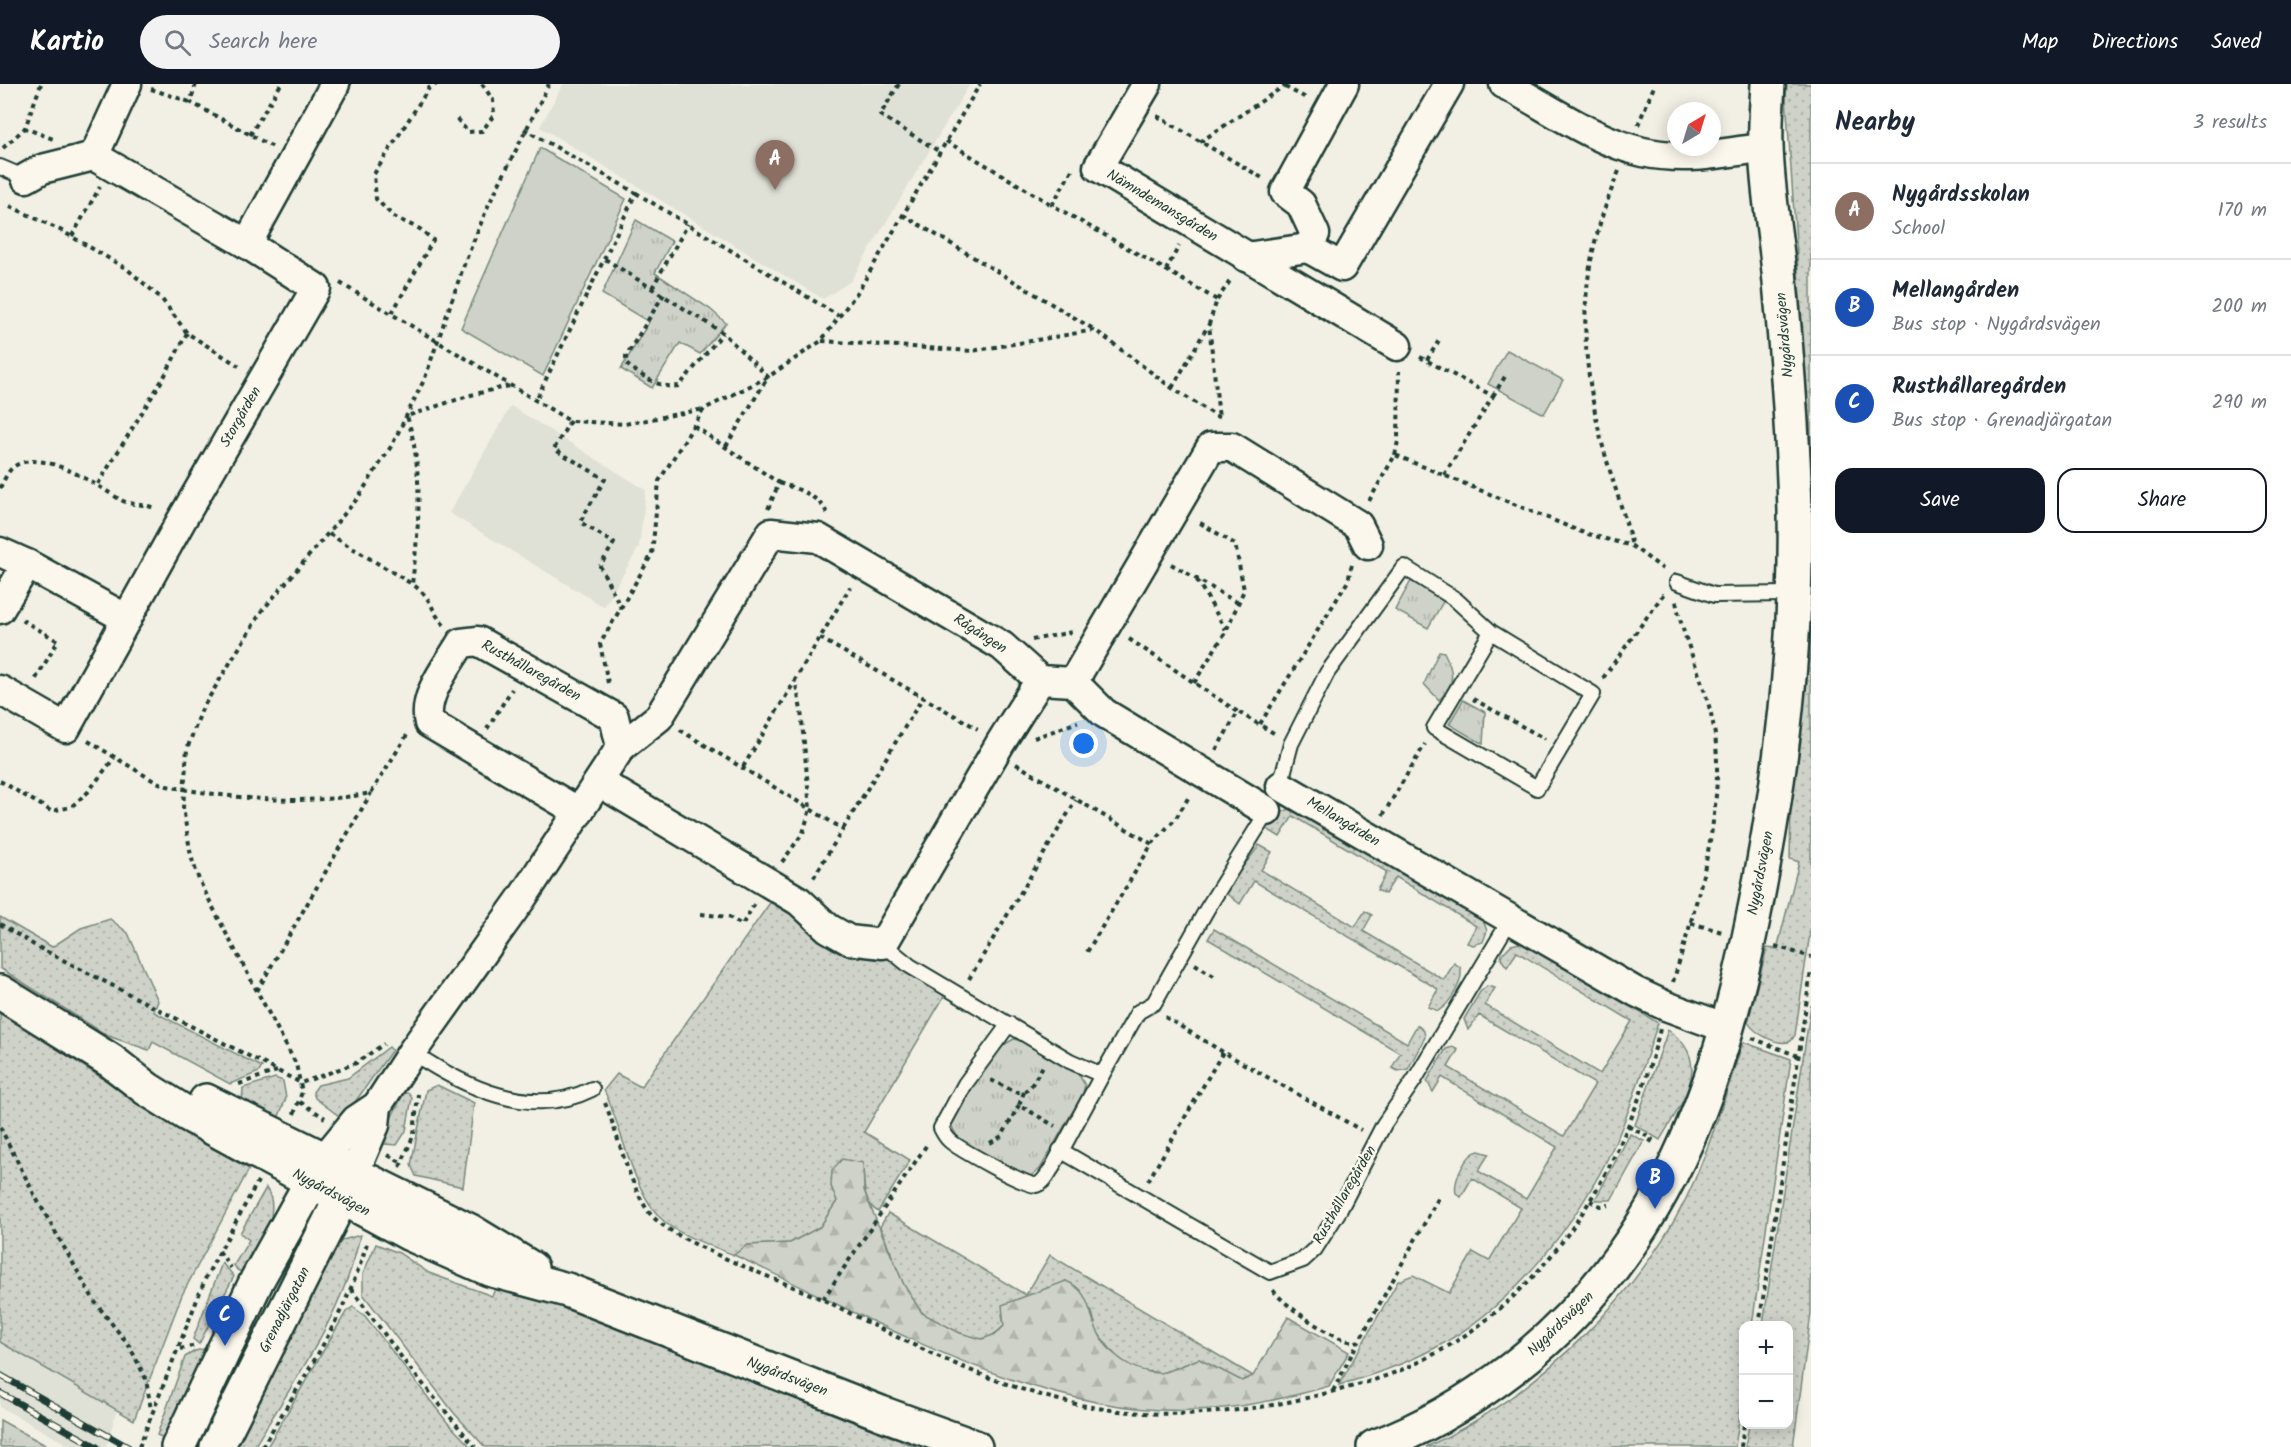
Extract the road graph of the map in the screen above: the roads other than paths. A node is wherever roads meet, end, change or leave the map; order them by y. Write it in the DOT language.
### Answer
graph roads {
  1 [pos="335,84"];
  2 [pos="1344,84"];
  3 [pos="1449,84"];
  4 [pos="1504,84"];
  5 [pos="1749,84"];
  6 [pos="1768,84"];
  7 [pos="136,86"];
  8 [pos="1141,94"];
  9 [pos="1766,147"];
  10 [pos="103,161"];
  11 [pos="13,173"];
  12 [pos="248,244"];
  13 [pos="1308,248"];
  14 [pos="1246,257"];
  15 [pos="1397,346"];
  16 [pos="1363,535"];
  17 [pos="0,552"];
  18 [pos="27,564"];
  19 [pos="1677,582"];
  20 [pos="1793,594"];
  21 [pos="1,608"];
  22 [pos="127,619"];
  23 [pos="1491,632"];
  24 [pos="1040,680"];
  25 [pos="1073,682"];
  26 [pos="11,696"];
  27 [pos="621,747"];
  28 [pos="599,782"];
  29 [pos="1281,786"];
  30 [pos="1268,811"];
  31 [pos="579,812"];
  32 [pos="1510,920"];
  33 [pos="883,944"];
  34 [pos="0,992"];
  35 [pos="1009,1024"];
  36 [pos="1726,1028"];
  37 [pos="412,1052"];
  38 [pos="1102,1075"];
  39 [pos="592,1089"];
  40 [pos="377,1106"];
  41 [pos="1060,1150"];
  42 [pos="317,1171"];
  43 [pos="348,1186"];
  44 [pos="178,1447"];
  45 [pos="217,1447"];
  46 [pos="975,1447"];
  47 [pos="1374,1447"];
  1 -- 12 [label="street"];
  2 -- 13 [label="street"];
  3 -- 13 [label="street"];
  4 -- 9 [label="street"];
  5 -- 9 [label="street, Nygårdsvägen"];
  6 -- 9 [label="street, Nygårdsvägen"];
  7 -- 10 [label="street"];
  8 -- 14 [label="street, Nämndemansgården"];
  9 -- 20 [label="street, Nygårdsvägen"];
  10 -- 11 [label="street"];
  10 -- 12 [label="street"];
  12 -- 22 [label="street, Storgården"];
  13 -- 14 [label="street"];
  14 -- 15 [label="street, Nämndemansgården"];
  16 -- 25 [label="street"];
  17 -- 18 [label="street"];
  18 -- 21 [label="street"];
  18 -- 22 [label="street"];
  19 -- 20 [label="lane"];
  20 -- 36 [label="street, Nygårdsvägen"];
  22 -- 26 [label="street, Storgården"];
  23 -- 23 [label="lane"];
  23 -- 29 [label="lane"];
  24 -- 25 [label="street"];
  24 -- 27 [label="street, Rågången"];
  24 -- 33 [label="street"];
  25 -- 30 [label="street"];
  27 -- 28 [label="street"];
  27 -- 31 [label="street, Rusthållaregården"];
  28 -- 31 [label="street"];
  28 -- 33 [label="street"];
  29 -- 30 [label="lane"];
  29 -- 32 [label="street, Mellangården"];
  30 -- 38 [label="lane"];
  31 -- 37 [label="street"];
  32 -- 36 [label="street, Mellangården"];
  32 -- 41 [label="lane, Rusthållaregården"];
  33 -- 35 [label="lane"];
  34 -- 42 [label="street, Nygårdsvägen"];
  35 -- 38 [label="lane"];
  35 -- 41 [label="lane"];
  36 -- 47 [label="street, Nygårdsvägen"];
  37 -- 39 [label="lane"];
  37 -- 40 [label="street"];
  38 -- 41 [label="lane"];
  40 -- 42 [label="street"];
  40 -- 43 [label="street"];
  42 -- 43 [label="street, Nygårdsvägen"];
  42 -- 44 [label="street"];
  43 -- 45 [label="street, Grenadjärgatan"];
  43 -- 46 [label="street, Nygårdsvägen"];
}
